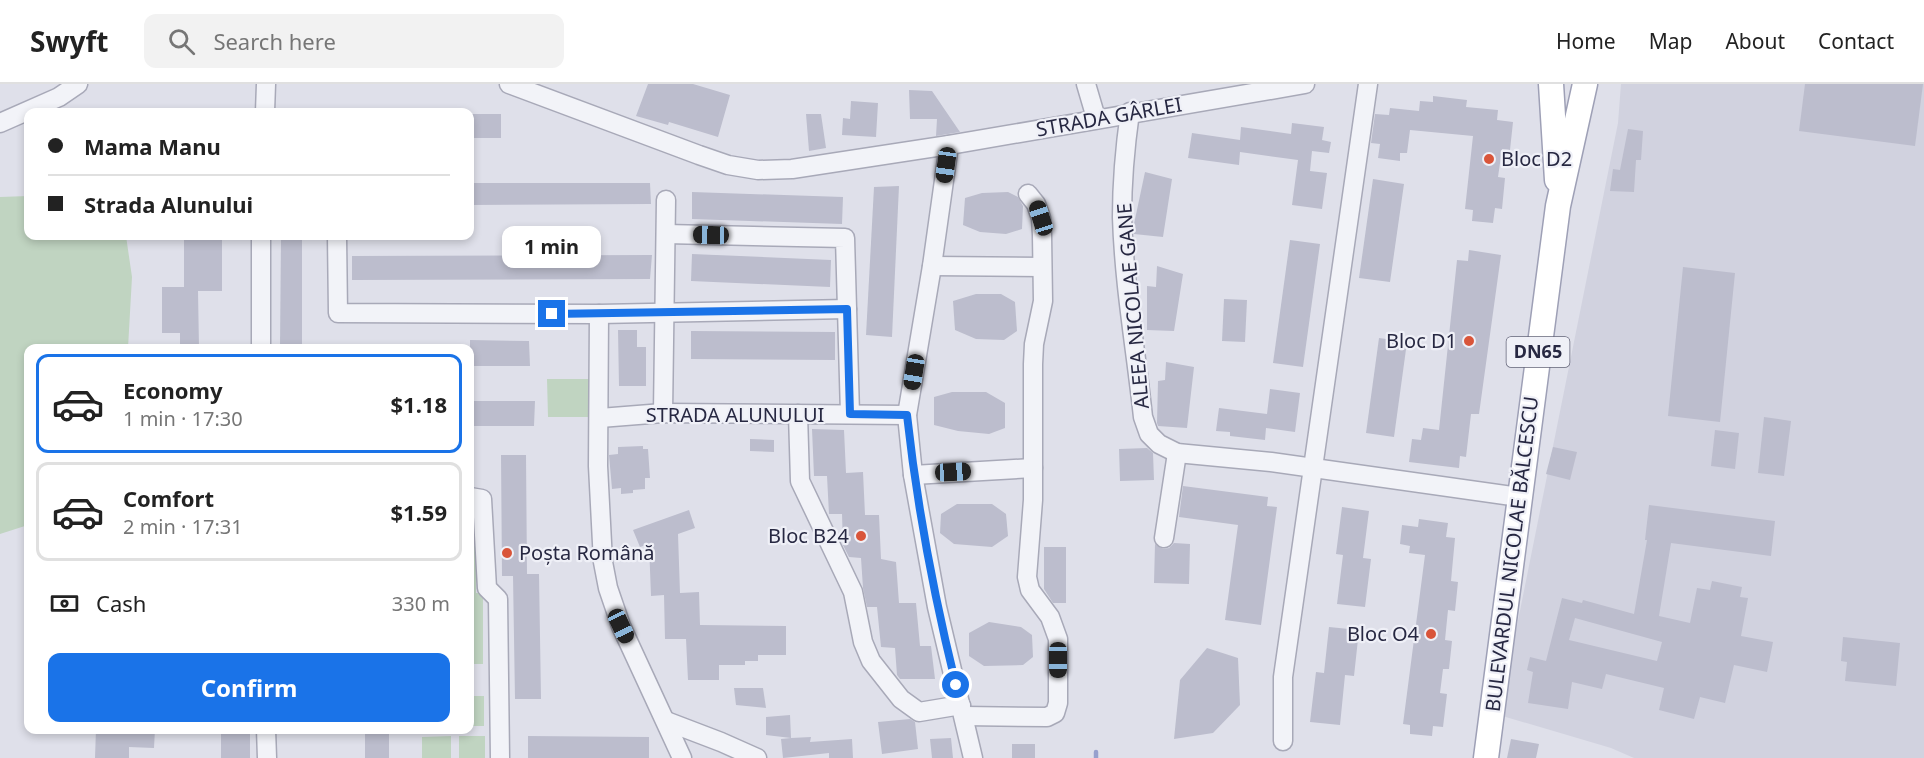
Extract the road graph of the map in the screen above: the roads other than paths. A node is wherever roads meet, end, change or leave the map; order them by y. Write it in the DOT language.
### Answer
graph roads {
  1 [pos="78,84"];
  2 [pos="266,84"];
  3 [pos="509,84"];
  4 [pos="1086,84"];
  5 [pos="1305,84"];
  6 [pos="1368,84"];
  7 [pos="1551,84"];
  8 [pos="1585,84"];
  9 [pos="33,108"];
  10 [pos="264,108"];
  11 [pos="24,112"];
  12 [pos="1131,112"];
  13 [pos="1096,118"];
  14 [pos="0,123"];
  15 [pos="949,145"];
  16 [pos="1028,194"];
  17 [pos="666,200"];
  18 [pos="1558,206"];
  19 [pos="666,234"];
  20 [pos="261,240"];
  21 [pos="337,240"];
  22 [pos="932,266"];
  23 [pos="1042,267"];
  24 [pos="847,309"];
  25 [pos="666,311"];
  26 [pos="599,314"];
  27 [pos="261,344"];
  28 [pos="663,413"];
  29 [pos="798,414"];
  30 [pos="850,414"];
  31 [pos="907,415"];
  32 [pos="600,418"];
  33 [pos="1177,453"];
  34 [pos="1033,468"];
  35 [pos="1314,468"];
  36 [pos="913,475"];
  37 [pos="1519,497"];
  38 [pos="474,498"];
  39 [pos="1164,538"];
  40 [pos="962,711"];
  41 [pos="666,721"];
  42 [pos="266,734"];
  43 [pos="1283,741"];
  44 [pos="267,758"];
  45 [pos="500,758"];
  46 [pos="682,758"];
  47 [pos="757,758"];
  48 [pos="973,758"];
  49 [pos="1486,758"];
  1 -- 9 [label="street"];
  2 -- 10 [label="street"];
  3 -- 15 [label="street, STRADA GÂRLEI"];
  4 -- 13 [label="street"];
  5 -- 12 [label="street, STRADA GÂRLEI"];
  6 -- 35 [label="street"];
  7 -- 18 [label="main road, BULEVARDUL NICOLAE BĂLCESCU / DN65"];
  8 -- 18 [label="main road, BULEVARDUL NICOLAE BĂLCESCU / DN65"];
  11 -- 14 [label="street"];
  12 -- 13 [label="street, STRADA GÂRLEI"];
  12 -- 33 [label="street, ALEEA NICOLAE GANE"];
  13 -- 15 [label="street, STRADA GÂRLEI"];
  15 -- 22 [label="street"];
  16 -- 23 [label="street"];
  17 -- 19 [label="street"];
  18 -- 37 [label="main road, BULEVARDUL NICOLAE BĂLCESCU / DN65"];
  19 -- 24 [label="street"];
  19 -- 25 [label="street"];
  20 -- 27 [label="street"];
  21 -- 26 [label="street"];
  22 -- 23 [label="street"];
  22 -- 31 [label="street"];
  23 -- 34 [label="street"];
  24 -- 25 [label="street"];
  24 -- 30 [label="street"];
  25 -- 26 [label="street"];
  25 -- 28 [label="street"];
  26 -- 32 [label="street"];
  28 -- 29 [label="street, STRADA ALUNULUI"];
  28 -- 32 [label="street, STRADA ALUNULUI"];
  29 -- 30 [label="street, STRADA ALUNULUI"];
  29 -- 40 [label="street"];
  30 -- 31 [label="street, STRADA ALUNULUI"];
  31 -- 36 [label="street"];
  32 -- 41 [label="street"];
  33 -- 35 [label="street, ALEEA NICOLAE GANE"];
  33 -- 39 [label="street"];
  34 -- 36 [label="street"];
  34 -- 40 [label="street"];
  35 -- 37 [label="street, ALEEA NICOLAE GANE"];
  35 -- 43 [label="street"];
  36 -- 40 [label="street"];
  37 -- 49 [label="main road, BULEVARDUL NICOLAE BĂLCESCU / DN65"];
  38 -- 45 [label="street"];
  40 -- 48 [label="street"];
  41 -- 46 [label="street"];
  41 -- 47 [label="street"];
  42 -- 44 [label="street"];
}
